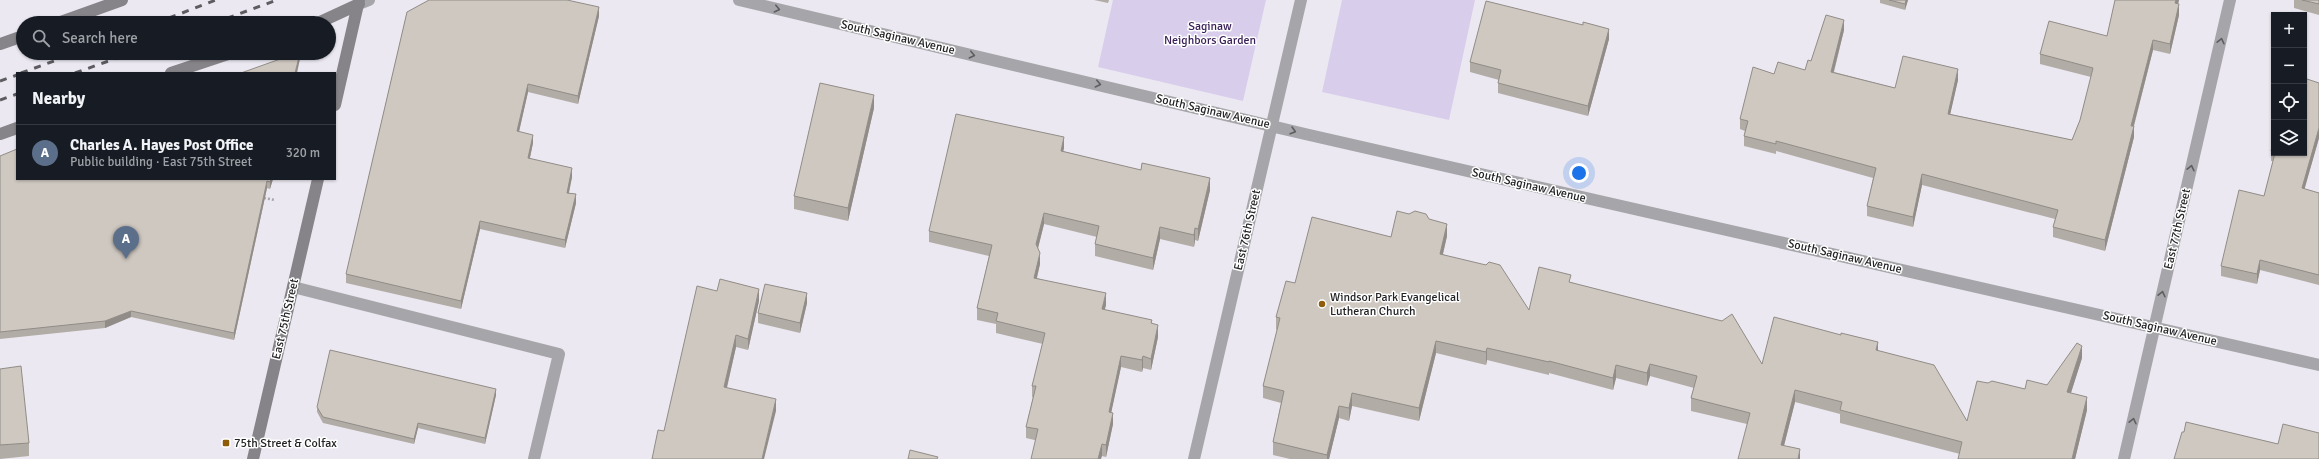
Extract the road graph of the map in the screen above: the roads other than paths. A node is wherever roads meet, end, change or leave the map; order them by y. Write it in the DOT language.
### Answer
graph roads {
  1 [pos="122,0"];
  2 [pos="739,0"];
  3 [pos="1300,0"];
  4 [pos="2230,0"];
  5 [pos="362,1"];
  6 [pos="77,16"];
  7 [pos="332,16"];
  8 [pos="16,38"];
  9 [pos="0,44"];
  10 [pos="210,60"];
  11 [pos="174,72"];
  12 [pos="336,101"];
  13 [pos="1271,124"];
  14 [pos="16,128"];
  15 [pos="0,134"];
  16 [pos="318,180"];
  17 [pos="293,287"];
  18 [pos="2155,326"];
  19 [pos="2319,365"];
  20 [pos="253,459"];
  21 [pos="534,459"];
  22 [pos="1194,459"];
  23 [pos="2124,459"];
  1 -- 6 [label="main road"];
  2 -- 13 [label="street, South Saginaw Avenue, one-way"];
  3 -- 13 [label="street, East 76th Street"];
  18 -- 4 [label="street, East 77th Street, one-way"];
  5 -- 7 [label="main road"];
  5 -- 12 [label="main road"];
  8 -- 9 [label="main road"];
  10 -- 11 [label="main road"];
  13 -- 18 [label="street, South Saginaw Avenue, one-way"];
  13 -- 22 [label="street, East 76th Street"];
  14 -- 15 [label="main road"];
  16 -- 17 [label="main road, East 75th Street"];
  17 -- 20 [label="main road, East 75th Street"];
  17 -- 21 [label="street"];
  18 -- 19 [label="street, South Saginaw Avenue"];
  23 -- 18 [label="street, East 77th Street, one-way"];
}
